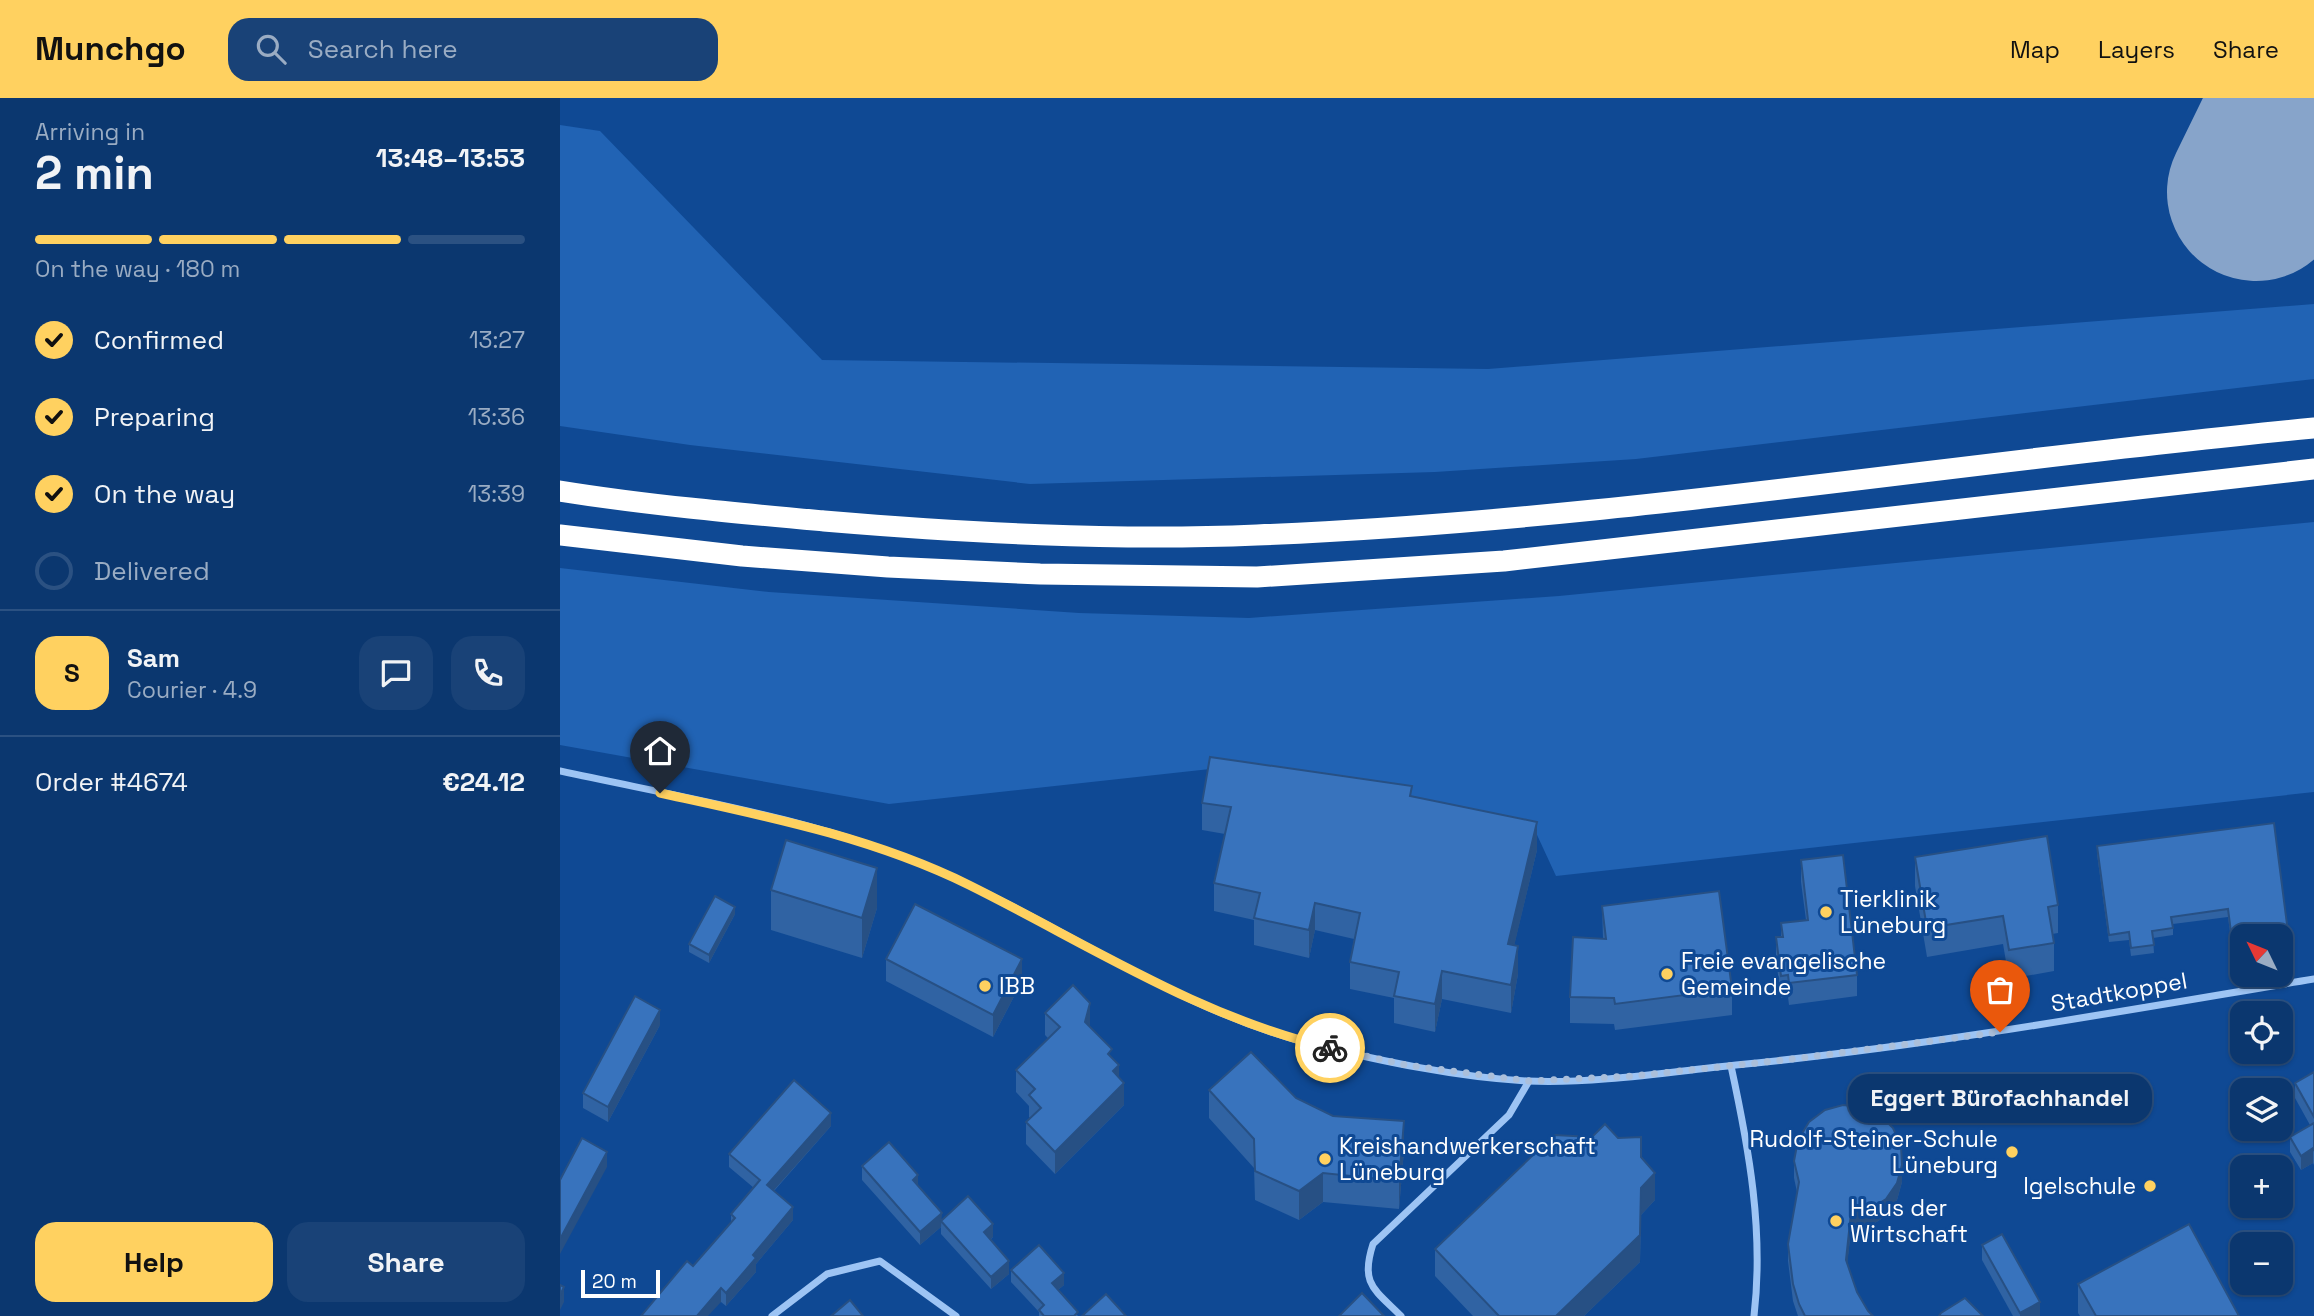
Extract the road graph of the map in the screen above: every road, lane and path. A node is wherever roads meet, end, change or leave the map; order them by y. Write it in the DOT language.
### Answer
graph roads {
  1 [pos="2314,428"];
  2 [pos="2314,469"];
  3 [pos="560,491"];
  4 [pos="560,535"];
  5 [pos="560,771"];
  6 [pos="2314,979"];
  7 [pos="1731,1066"];
  8 [pos="1529,1081"];
  9 [pos="772,1316"];
  10 [pos="956,1316"];
  11 [pos="1401,1316"];
  12 [pos="1754,1316"];
  1 -- 3 [label="highway"];
  2 -- 4 [label="highway"];
  5 -- 8 [label="street, Stadtkoppel"];
  6 -- 7 [label="street, Stadtkoppel"];
  7 -- 8 [label="street, Stadtkoppel"];
  7 -- 12 [label="street"];
  8 -- 11 [label="street"];
  9 -- 10 [label="street"];
}
